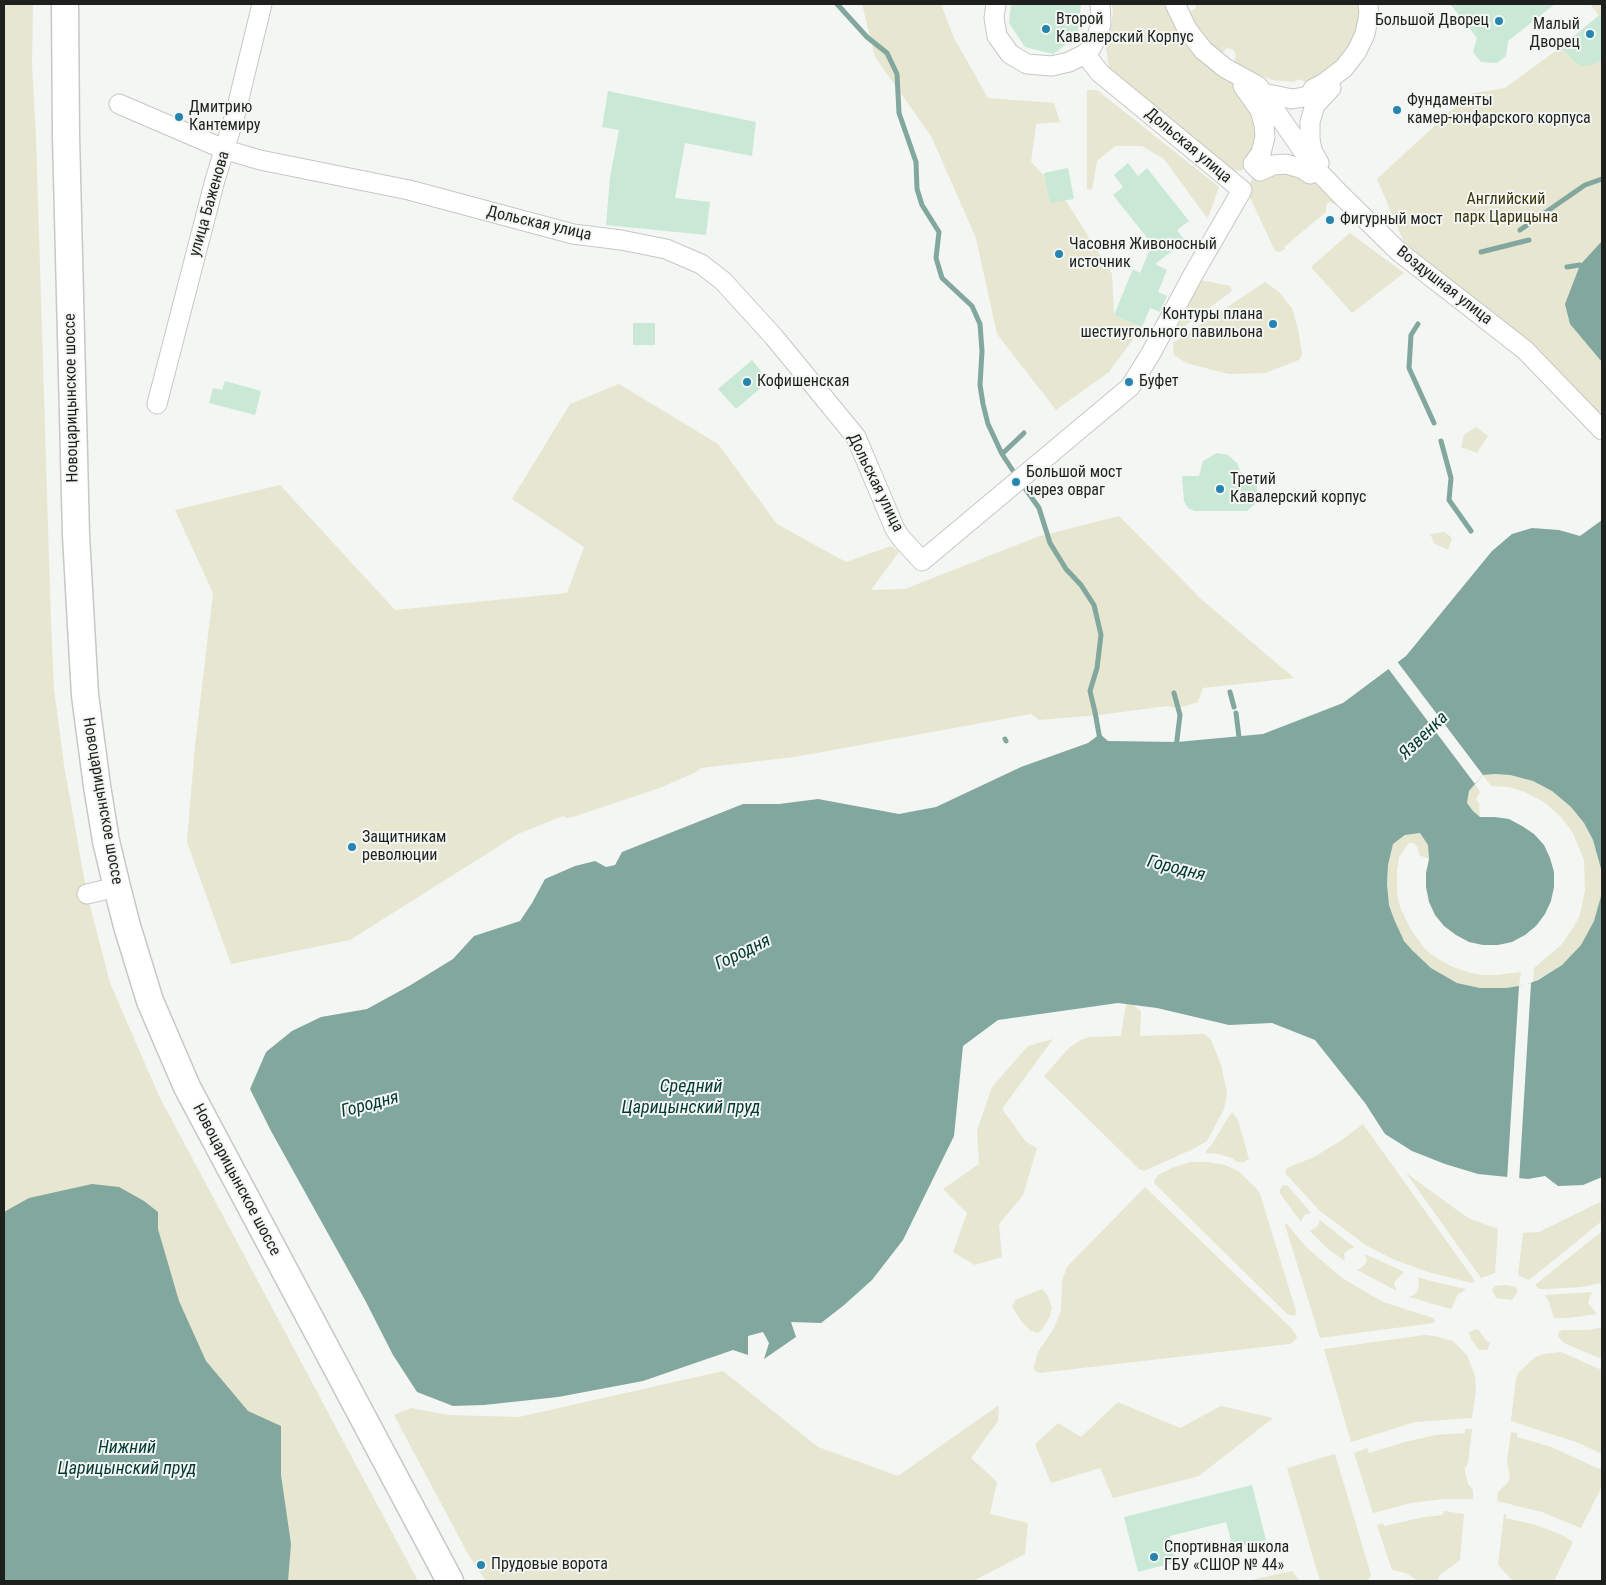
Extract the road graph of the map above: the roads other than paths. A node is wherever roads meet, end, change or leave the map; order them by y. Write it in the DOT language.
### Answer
graph roads {
  1 [pos="65,4"];
  2 [pos="262,4"];
  3 [pos="996,4"];
  4 [pos="1100,4"];
  5 [pos="1176,4"];
  6 [pos="1368,4"];
  7 [pos="1085,54"];
  8 [pos="1260,90"];
  9 [pos="1307,94"];
  10 [pos="119,104"];
  11 [pos="1285,126"];
  12 [pos="226,150"];
  13 [pos="1258,168"];
  14 [pos="1315,168"];
  15 [pos="1236,186"];
  16 [pos="156,404"];
  17 [pos="1602,430"];
  18 [pos="117,887"];
  19 [pos="87,894"];
  20 [pos="450,1581"];
  1 -- 18 [label="main road, Новоцарицынское шоссе"];
  2 -- 12 [label="street, улица Баженова"];
  3 -- 7 [label="street"];
  4 -- 7 [label="street"];
  5 -- 8 [label="street, Воздушная улица"];
  6 -- 9 [label="street"];
  7 -- 15 [label="street, Дольская улица"];
  8 -- 9 [label="street"];
  8 -- 11 [label="street, Воздушная улица"];
  8 -- 13 [label="street"];
  9 -- 11 [label="street"];
  9 -- 14 [label="street"];
  10 -- 12 [label="street, Дольская улица"];
  11 -- 13 [label="street"];
  11 -- 14 [label="street, Воздушная улица"];
  12 -- 15 [label="street, Дольская улица"];
  12 -- 16 [label="street, улица Баженова"];
  13 -- 14 [label="street"];
  13 -- 15 [label="street"];
  14 -- 17 [label="street, Воздушная улица"];
  18 -- 19 [label="street"];
  18 -- 20 [label="main road, Новоцарицынское шоссе"];
}
